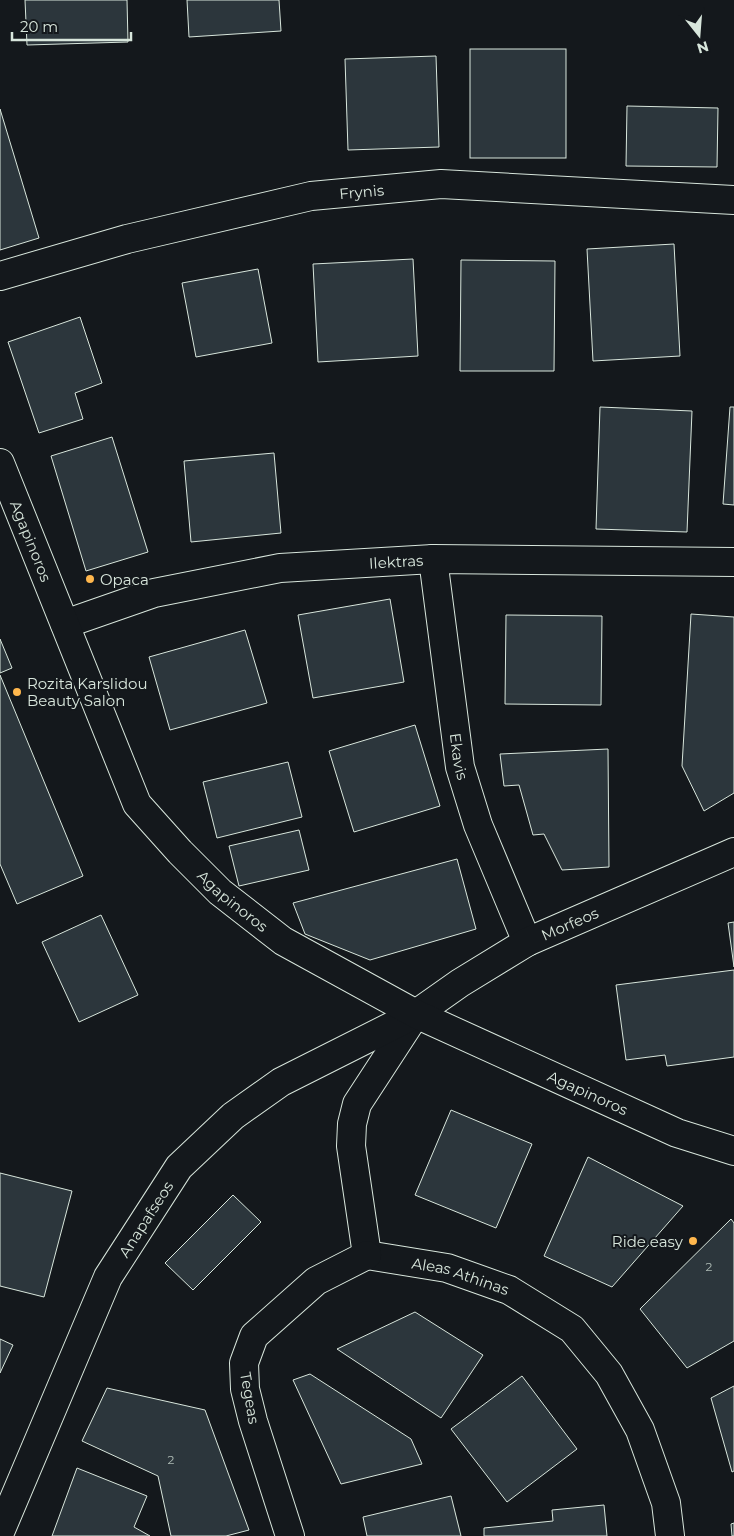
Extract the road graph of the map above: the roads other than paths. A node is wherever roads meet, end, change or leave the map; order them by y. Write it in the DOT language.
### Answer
graph roads {
  1 [pos="734,200"];
  2 [pos="0,276"];
  3 [pos="0,463"];
  4 [pos="433,560"];
  5 [pos="734,562"];
  6 [pos="65,624"];
  7 [pos="734,852"];
  8 [pos="527,942"];
  9 [pos="416,1014"];
  10 [pos="677,1133"];
  11 [pos="734,1151"];
  12 [pos="734,1170"];
  13 [pos="367,1255"];
  14 [pos="8,1491"];
  15 [pos="0,1532"];
  16 [pos="290,1536"];
  17 [pos="670,1536"];
  1 -- 2 [label="street, Frynis"];
  3 -- 6 [label="street, Agapinoros"];
  4 -- 5 [label="street, Ilektras"];
  4 -- 6 [label="street, Ilektras"];
  4 -- 8 [label="street, Ekavis"];
  6 -- 9 [label="street, Agapinoros"];
  7 -- 8 [label="street, Morfeos"];
  8 -- 9 [label="street, Morfeos"];
  9 -- 10 [label="street, Agapinoros"];
  9 -- 13 [label="street"];
  9 -- 14 [label="street, Anapafseos"];
  10 -- 11 [label="street"];
  10 -- 12 [label="street"];
  13 -- 16 [label="street, Tegeas"];
  13 -- 17 [label="street, Aleas Athinas"];
  14 -- 15 [label="street, Anapafseos"];
}
